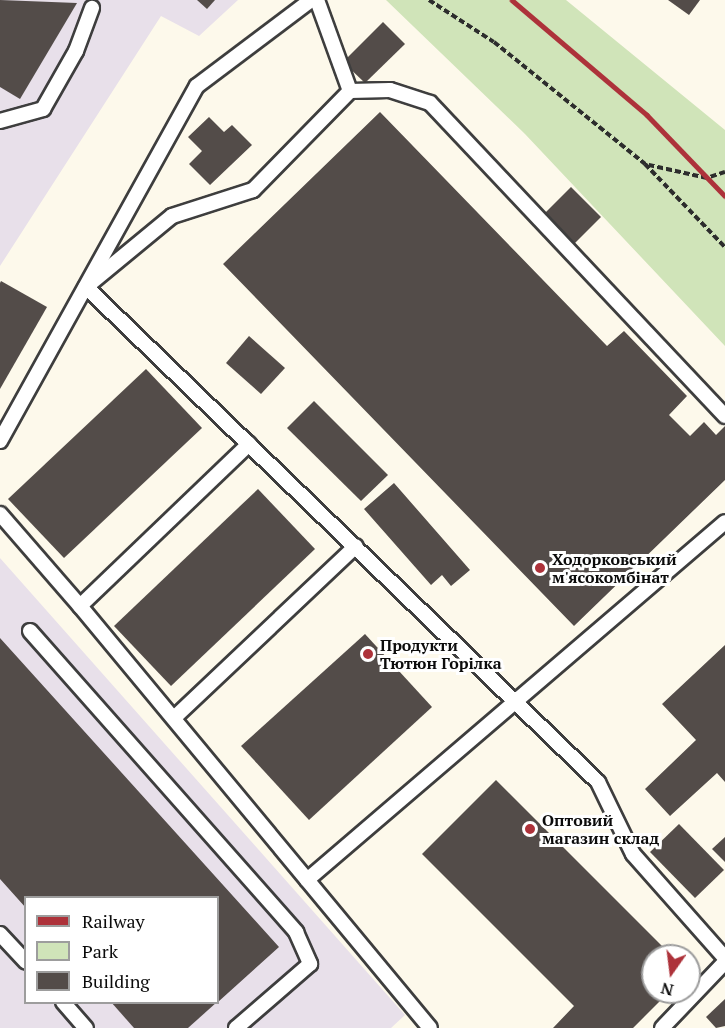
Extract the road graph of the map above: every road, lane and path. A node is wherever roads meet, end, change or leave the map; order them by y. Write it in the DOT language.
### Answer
graph roads {
  1 [pos="311,0"];
  2 [pos="316,0"];
  3 [pos="429,0"];
  4 [pos="92,8"];
  5 [pos="350,91"];
  6 [pos="0,121"];
  7 [pos="645,164"];
  8 [pos="725,172"];
  9 [pos="725,247"];
  10 [pos="86,287"];
  11 [pos="725,416"];
  12 [pos="0,441"];
  13 [pos="249,444"];
  14 [pos="0,514"];
  15 [pos="725,522"];
  16 [pos="356,546"];
  17 [pos="80,606"];
  18 [pos="30,631"];
  19 [pos="516,698"];
  20 [pos="174,718"];
  21 [pos="307,880"];
  22 [pos="0,934"];
  23 [pos="24,960"];
  24 [pos="725,960"];
  25 [pos="65,1004"];
  26 [pos="86,1028"];
  27 [pos="236,1028"];
  28 [pos="430,1028"];
  29 [pos="662,1028"];
  1 -- 10 [label="lane"];
  2 -- 5 [label="lane"];
  3 -- 7 [label="path"];
  4 -- 6 [label="lane"];
  5 -- 10 [label="lane"];
  5 -- 11 [label="lane"];
  7 -- 8 [label="path"];
  7 -- 9 [label="path"];
  10 -- 12 [label="lane"];
  10 -- 13 [label="lane"];
  13 -- 16 [label="lane"];
  13 -- 17 [label="lane"];
  14 -- 17 [label="lane"];
  15 -- 19 [label="lane"];
  16 -- 19 [label="lane"];
  16 -- 20 [label="lane"];
  17 -- 20 [label="lane"];
  18 -- 27 [label="lane"];
  19 -- 21 [label="lane"];
  19 -- 24 [label="lane"];
  20 -- 21 [label="lane"];
  21 -- 28 [label="lane"];
  22 -- 23 [label="lane"];
  24 -- 29 [label="lane"];
  25 -- 26 [label="lane"];
}
